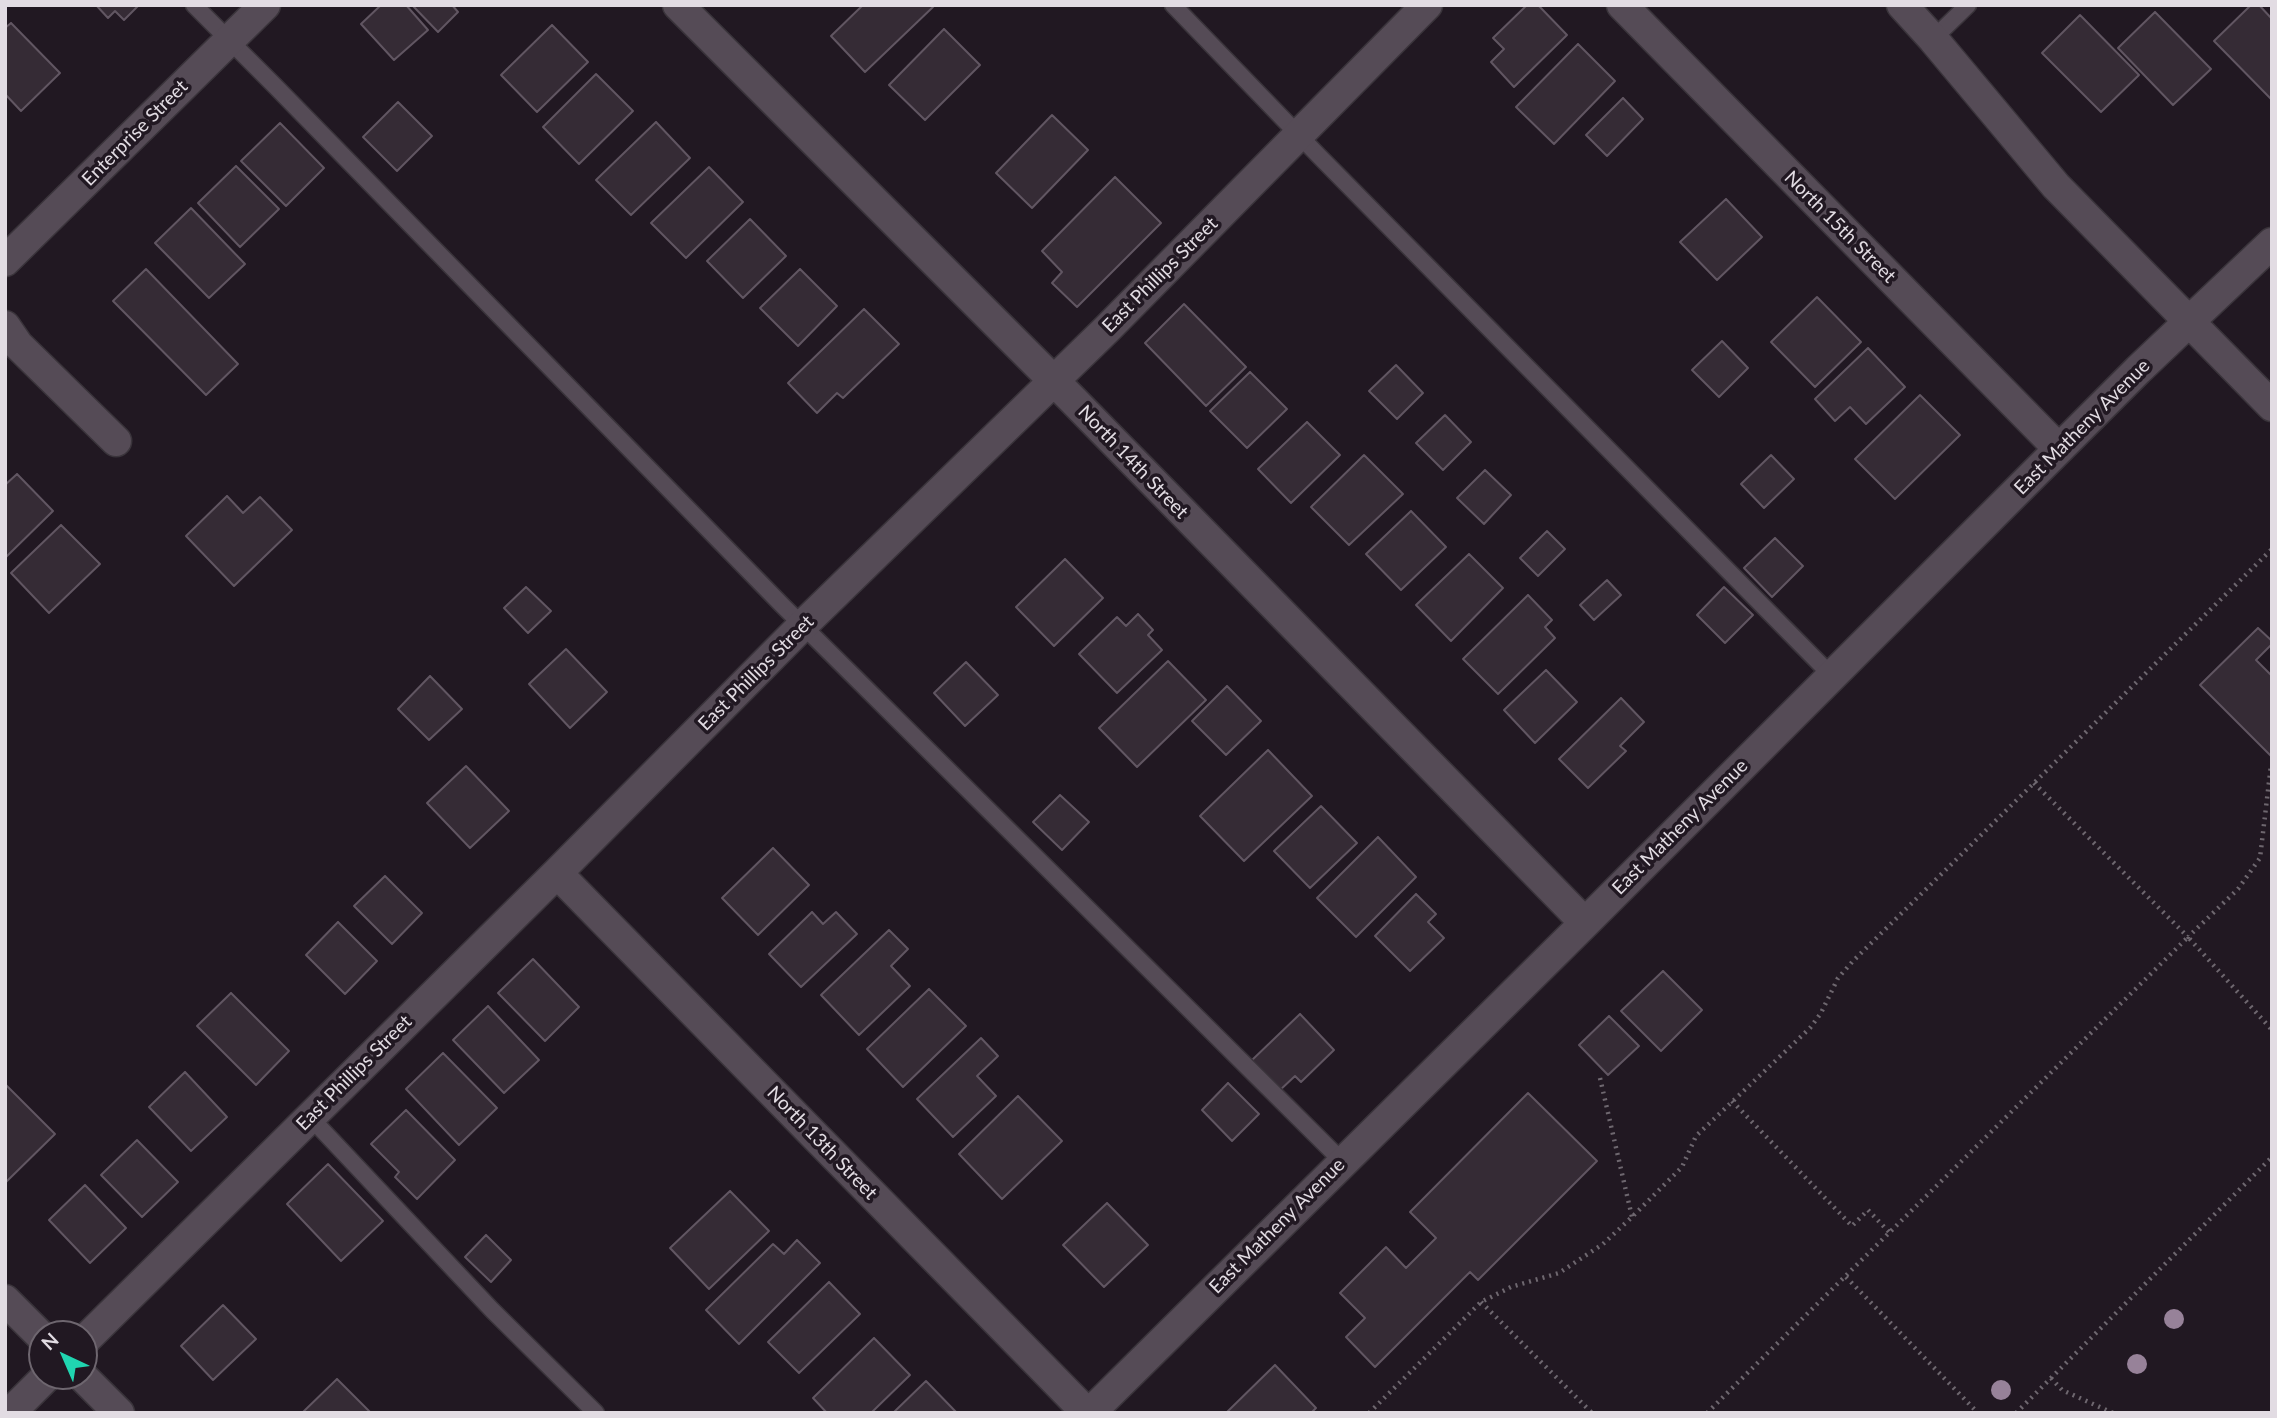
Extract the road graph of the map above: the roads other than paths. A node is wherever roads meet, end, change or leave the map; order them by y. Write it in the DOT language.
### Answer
graph roads {
  1 [pos="194,5"];
  2 [pos="265,5"];
  3 [pos="677,5"];
  4 [pos="1173,5"];
  5 [pos="1427,5"];
  6 [pos="1622,5"];
  7 [pos="1902,5"];
  8 [pos="1968,5"];
  9 [pos="1933,39"];
  10 [pos="230,41"];
  11 [pos="1299,136"];
  12 [pos="2272,243"];
  13 [pos="5,261"];
  14 [pos="2189,323"];
  15 [pos="5,326"];
  16 [pos="1054,381"];
  17 [pos="2272,406"];
  18 [pos="117,442"];
  19 [pos="2059,449"];
  20 [pos="802,626"];
  21 [pos="1832,676"];
  22 [pos="558,873"];
  23 [pos="1585,923"];
  24 [pos="310,1117"];
  25 [pos="1342,1161"];
  26 [pos="5,1300"];
  27 [pos="28,1323"];
  28 [pos="98,1327"];
  29 [pos="33,1390"];
  30 [pos="96,1390"];
  31 [pos="10,1413"];
  32 [pos="119,1413"];
  33 [pos="596,1413"];
  34 [pos="1088,1413"];
  1 -- 10 [label="lane"];
  2 -- 10 [label="street, Enterprise Street"];
  3 -- 16 [label="street, North 14th Street"];
  4 -- 11 [label="lane"];
  5 -- 11 [label="street, East Phillips Street"];
  6 -- 19 [label="street, North 15th Street"];
  7 -- 9 [label="street"];
  8 -- 9 [label="lane"];
  9 -- 14 [label="street"];
  10 -- 13 [label="street, Enterprise Street"];
  10 -- 20 [label="lane"];
  11 -- 16 [label="street, East Phillips Street"];
  11 -- 21 [label="lane"];
  12 -- 14 [label="street, East Matheny Avenue"];
  14 -- 17 [label="street"];
  14 -- 19 [label="street, East Matheny Avenue"];
  15 -- 18 [label="street"];
  16 -- 20 [label="street, East Phillips Street"];
  16 -- 23 [label="street, North 14th Street"];
  19 -- 21 [label="street, East Matheny Avenue"];
  20 -- 22 [label="street, East Phillips Street"];
  20 -- 25 [label="lane"];
  21 -- 23 [label="street, East Matheny Avenue"];
  22 -- 24 [label="street, East Phillips Street"];
  22 -- 34 [label="street, North 13th Street"];
  23 -- 25 [label="street, East Matheny Avenue"];
  24 -- 28 [label="street, East Phillips Street"];
  24 -- 33 [label="lane"];
  25 -- 34 [label="street, East Matheny Avenue"];
  26 -- 27 [label="street"];
  29 -- 31 [label="street"];
  30 -- 32 [label="street"];
}
